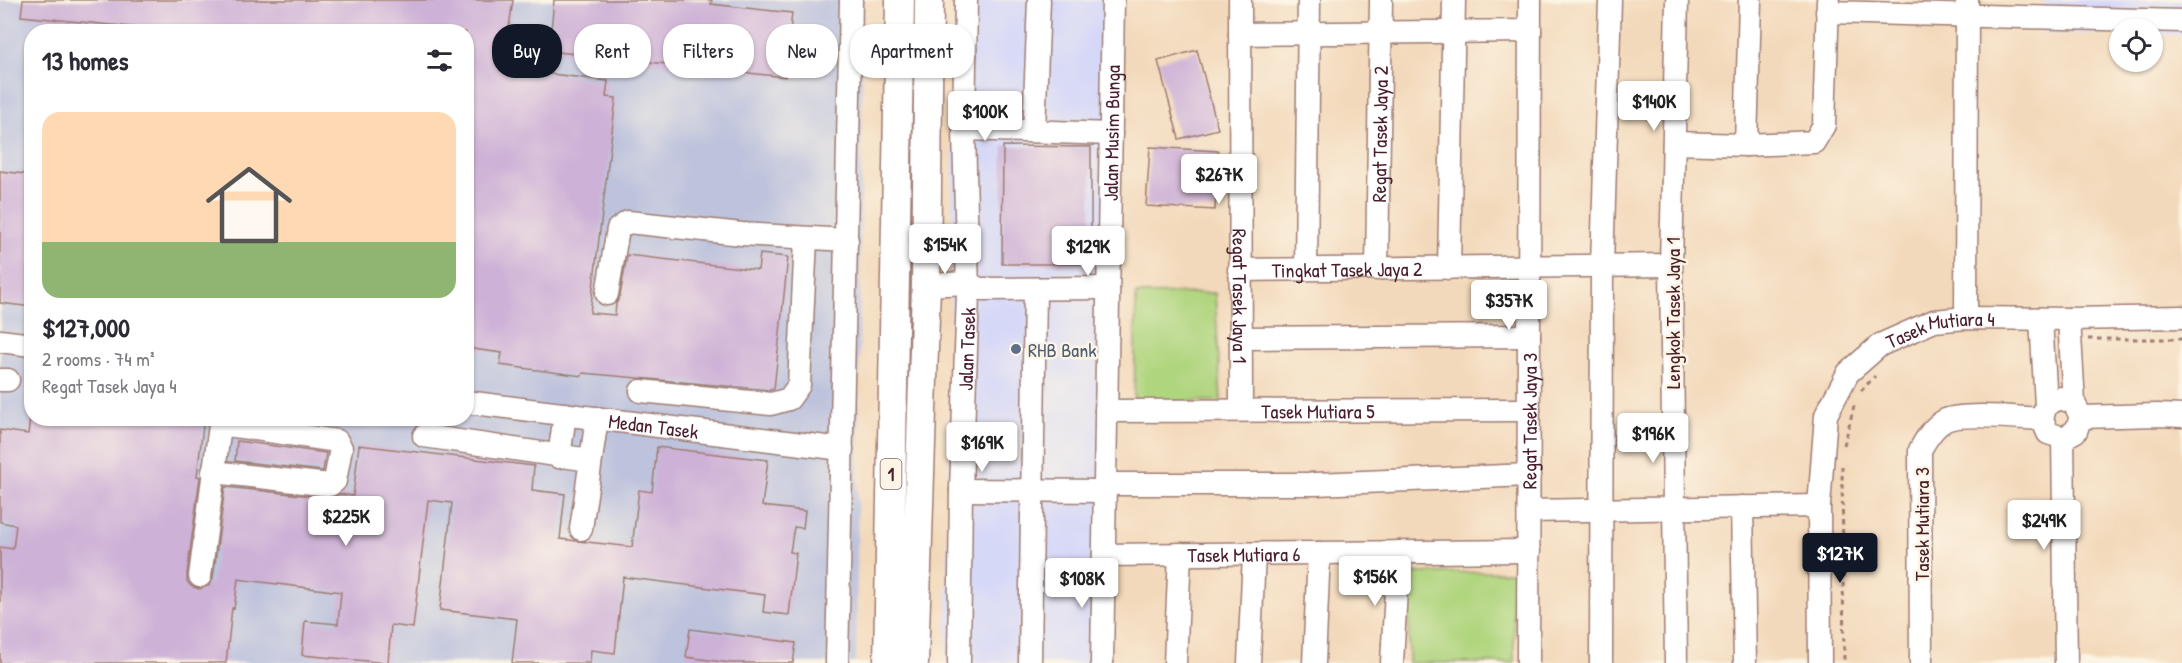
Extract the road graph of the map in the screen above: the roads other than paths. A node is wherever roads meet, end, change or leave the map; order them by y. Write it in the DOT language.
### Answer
graph roads {
  1 [pos="851,0"];
  2 [pos="900,0"];
  3 [pos="929,0"];
  4 [pos="966,0"];
  5 [pos="1039,0"];
  6 [pos="1113,0"];
  7 [pos="1240,0"];
  8 [pos="1309,0"];
  9 [pos="1382,0"];
  10 [pos="1454,0"];
  11 [pos="1530,0"];
  12 [pos="1610,0"];
  13 [pos="1677,0"];
  14 [pos="1750,0"];
  15 [pos="1828,6"];
  16 [pos="1894,7"];
  17 [pos="1966,8"];
  18 [pos="2048,9"];
  19 [pos="2131,10"];
  20 [pos="2182,21"];
  21 [pos="1530,31"];
  22 [pos="1454,32"];
  23 [pos="1308,33"];
  24 [pos="1380,33"];
  25 [pos="1240,34"];
  26 [pos="964,129"];
  27 [pos="1034,131"];
  28 [pos="1111,134"];
  29 [pos="1674,143"];
  30 [pos="1746,146"];
  31 [pos="806,239"];
  32 [pos="847,240"];
  33 [pos="895,243"];
  34 [pos="1671,265"];
  35 [pos="1602,266"];
  36 [pos="1529,267"];
  37 [pos="1377,268"];
  38 [pos="1449,268"];
  39 [pos="1306,269"];
  40 [pos="1239,270"];
  41 [pos="1108,288"];
  42 [pos="972,289"];
  43 [pos="1035,289"];
  44 [pos="923,291"];
  45 [pos="607,294"];
  46 [pos="2182,316"];
  47 [pos="1966,318"];
  48 [pos="2041,319"];
  49 [pos="2070,329"];
  50 [pos="1529,336"];
  51 [pos="1240,338"];
  52 [pos="0,341"];
  53 [pos="24,344"];
  54 [pos="892,370"];
  55 [pos="641,391"];
  56 [pos="474,403"];
  57 [pos="1241,410"];
  58 [pos="1529,410"];
  59 [pos="2078,410"];
  60 [pos="1106,411"];
  61 [pos="2044,412"];
  62 [pos="565,414"];
  63 [pos="2182,416"];
  64 [pos="597,418"];
  65 [pos="219,426"];
  66 [pos="245,426"];
  67 [pos="424,436"];
  68 [pos="2062,438"];
  69 [pos="842,449"];
  70 [pos="559,457"];
  71 [pos="590,460"];
  72 [pos="213,472"];
  73 [pos="1529,474"];
  74 [pos="1105,487"];
  75 [pos="961,490"];
  76 [pos="1032,491"];
  77 [pos="1819,506"];
  78 [pos="1742,507"];
  79 [pos="1674,508"];
  80 [pos="1601,509"];
  81 [pos="1529,510"];
  82 [pos="581,529"];
  83 [pos="1529,551"];
  84 [pos="1398,552"];
  85 [pos="1319,553"];
  86 [pos="1180,554"];
  87 [pos="1254,554"];
  88 [pos="1104,555"];
  89 [pos="200,576"];
  90 [pos="837,663"];
  91 [pos="888,663"];
  92 [pos="914,663"];
  93 [pos="959,663"];
  94 [pos="1030,663"];
  95 [pos="1102,663"];
  96 [pos="1175,663"];
  97 [pos="1249,663"];
  98 [pos="1314,663"];
  99 [pos="1392,663"];
  100 [pos="1528,663"];
  101 [pos="1601,663"];
  102 [pos="1676,663"];
  103 [pos="1745,663"];
  104 [pos="1820,663"];
  105 [pos="1921,663"];
  106 [pos="2066,663"];
  1 -- 32 [label="street"];
  2 -- 33 [label="main road, 1"];
  3 -- 44 [label="main road, 1"];
  4 -- 26 [label="street, Jalan Tasek"];
  5 -- 27 [label="street"];
  6 -- 28 [label="street, Jalan Musim Bunga"];
  7 -- 25 [label="street, Regat Tasek Jaya 1"];
  8 -- 23 [label="street"];
  9 -- 24 [label="street, Regat Tasek Jaya 2"];
  10 -- 22 [label="street"];
  11 -- 21 [label="street, Regat Tasek Jaya 3"];
  12 -- 35 [label="street"];
  13 -- 29 [label="street, Lengkok Tasek Jaya 1"];
  14 -- 30 [label="street"];
  15 -- 16 [label="street"];
  15 -- 30 [label="street"];
  16 -- 17 [label="street"];
  17 -- 18 [label="street"];
  17 -- 47 [label="street"];
  18 -- 19 [label="street"];
  19 -- 20 [label="street"];
  21 -- 22 [label="street"];
  21 -- 36 [label="street, Regat Tasek Jaya 3"];
  22 -- 24 [label="street"];
  22 -- 38 [label="street"];
  23 -- 24 [label="street"];
  23 -- 25 [label="street"];
  23 -- 39 [label="street"];
  24 -- 37 [label="street, Regat Tasek Jaya 2"];
  25 -- 40 [label="street, Regat Tasek Jaya 1"];
  26 -- 27 [label="street"];
  26 -- 42 [label="street, Jalan Tasek"];
  27 -- 28 [label="street"];
  28 -- 41 [label="street, Jalan Musim Bunga"];
  29 -- 30 [label="street"];
  29 -- 34 [label="street, Lengkok Tasek Jaya 1"];
  31 -- 32 [label="street"];
  31 -- 45 [label="street"];
  31 -- 55 [label="street"];
  32 -- 69 [label="street"];
  33 -- 44 [label="main road"];
  33 -- 54 [label="main road, 1"];
  34 -- 35 [label="street, Tingkat Tasek Jaya 2"];
  34 -- 79 [label="street, Lengkok Tasek Jaya 1"];
  35 -- 36 [label="street, Tingkat Tasek Jaya 2"];
  35 -- 80 [label="street"];
  36 -- 38 [label="street, Tingkat Tasek Jaya 2"];
  36 -- 50 [label="street, Regat Tasek Jaya 3"];
  37 -- 38 [label="street, Tingkat Tasek Jaya 2"];
  37 -- 39 [label="street, Tingkat Tasek Jaya 2"];
  39 -- 40 [label="street, Tingkat Tasek Jaya 2"];
  40 -- 51 [label="street, Regat Tasek Jaya 1"];
  41 -- 43 [label="street"];
  41 -- 60 [label="street, Jalan Musim Bunga"];
  42 -- 43 [label="street"];
  42 -- 44 [label="street"];
  42 -- 75 [label="street, Jalan Tasek"];
  43 -- 76 [label="street"];
  44 -- 54 [label="main road"];
  44 -- 92 [label="main road, 1"];
  46 -- 49 [label="street, Tasek Mutiara 4"];
  47 -- 48 [label="street, Tasek Mutiara 4"];
  47 -- 77 [label="street, Tasek Mutiara 4"];
  48 -- 49 [label="street, Tasek Mutiara 4"];
  48 -- 61 [label="street"];
  49 -- 59 [label="street"];
  50 -- 51 [label="street"];
  50 -- 58 [label="street, Regat Tasek Jaya 3"];
  51 -- 57 [label="street, Regat Tasek Jaya 1"];
  52 -- 53 [label="street"];
  54 -- 91 [label="main road, 1"];
  56 -- 62 [label="street, Medan Tasek"];
  57 -- 58 [label="street, Tasek Mutiara 5"];
  57 -- 60 [label="street, Tasek Mutiara 5"];
  58 -- 73 [label="street, Regat Tasek Jaya 3"];
  59 -- 61 [label="street"];
  59 -- 63 [label="street"];
  59 -- 68 [label="street"];
  60 -- 74 [label="street, Jalan Musim Bunga"];
  61 -- 68 [label="street"];
  61 -- 105 [label="street, Tasek Mutiara 3"];
  62 -- 64 [label="street, Medan Tasek"];
  62 -- 70 [label="street"];
  64 -- 69 [label="street, Medan Tasek"];
  64 -- 71 [label="street"];
  65 -- 72 [label="street"];
  66 -- 72 [label="street"];
  67 -- 70 [label="street"];
  68 -- 106 [label="street"];
  69 -- 90 [label="street"];
  70 -- 71 [label="street"];
  71 -- 82 [label="street"];
  72 -- 89 [label="street"];
  73 -- 74 [label="street"];
  73 -- 81 [label="street, Regat Tasek Jaya 3"];
  74 -- 76 [label="street"];
  74 -- 88 [label="street, Jalan Musim Bunga"];
  75 -- 76 [label="street"];
  75 -- 93 [label="street, Jalan Tasek"];
  76 -- 94 [label="street"];
  77 -- 78 [label="street"];
  77 -- 104 [label="street, Tasek Mutiara 4"];
  78 -- 79 [label="street"];
  78 -- 103 [label="street"];
  79 -- 80 [label="street"];
  79 -- 102 [label="street, Lengkok Tasek Jaya 1"];
  80 -- 81 [label="street"];
  80 -- 101 [label="street"];
  81 -- 83 [label="street, Regat Tasek Jaya 3"];
  83 -- 84 [label="street, Tasek Mutiara 6"];
  83 -- 100 [label="street, Regat Tasek Jaya 3"];
  84 -- 85 [label="street, Tasek Mutiara 6"];
  84 -- 99 [label="street"];
  85 -- 87 [label="street, Tasek Mutiara 6"];
  85 -- 98 [label="street"];
  86 -- 87 [label="street, Tasek Mutiara 6"];
  86 -- 88 [label="street, Tasek Mutiara 6"];
  86 -- 96 [label="street"];
  87 -- 97 [label="street"];
  88 -- 95 [label="street, Jalan Musim Bunga"];
}
